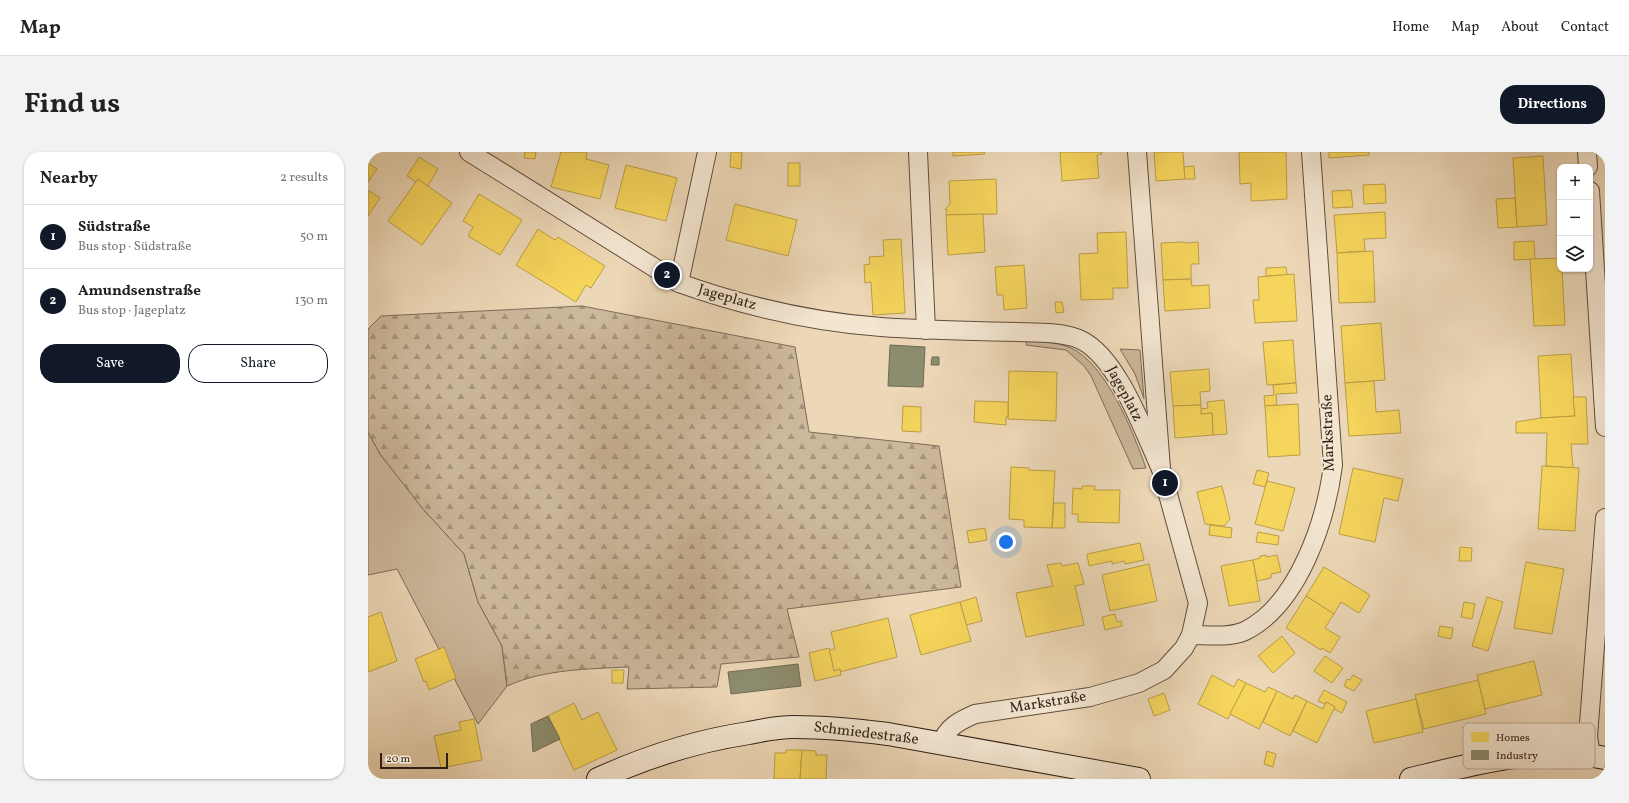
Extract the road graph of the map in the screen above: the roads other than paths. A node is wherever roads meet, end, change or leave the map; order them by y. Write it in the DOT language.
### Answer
graph roads {
  1 [pos="469,152"];
  2 [pos="707,152"];
  3 [pos="918,152"];
  4 [pos="1137,152"];
  5 [pos="1311,152"];
  6 [pos="1587,152"];
  7 [pos="1588,164"];
  8 [pos="1591,200"];
  9 [pos="680,283"];
  10 [pos="926,330"];
  11 [pos="1605,427"];
  12 [pos="1161,469"];
  13 [pos="1605,518"];
  14 [pos="1191,634"];
  15 [pos="1589,723"];
  16 [pos="941,744"];
  17 [pos="1463,767"];
  18 [pos="598,779"];
  19 [pos="1139,779"];
  20 [pos="1411,779"];
  1 -- 9 [label="street, Jageplatz"];
  2 -- 9 [label="street"];
  3 -- 10 [label="street"];
  4 -- 12 [label="street"];
  5 -- 14 [label="street, Markstraße"];
  6 -- 7 [label="street"];
  8 -- 11 [label="street"];
  9 -- 10 [label="street, Jageplatz"];
  10 -- 12 [label="street, Jageplatz"];
  12 -- 14 [label="street"];
  13 -- 15 [label="street"];
  14 -- 16 [label="street, Markstraße"];
  16 -- 18 [label="main road, Schmiedestraße"];
  16 -- 19 [label="main road, Schmiedestraße"];
  17 -- 20 [label="main road"];
}
